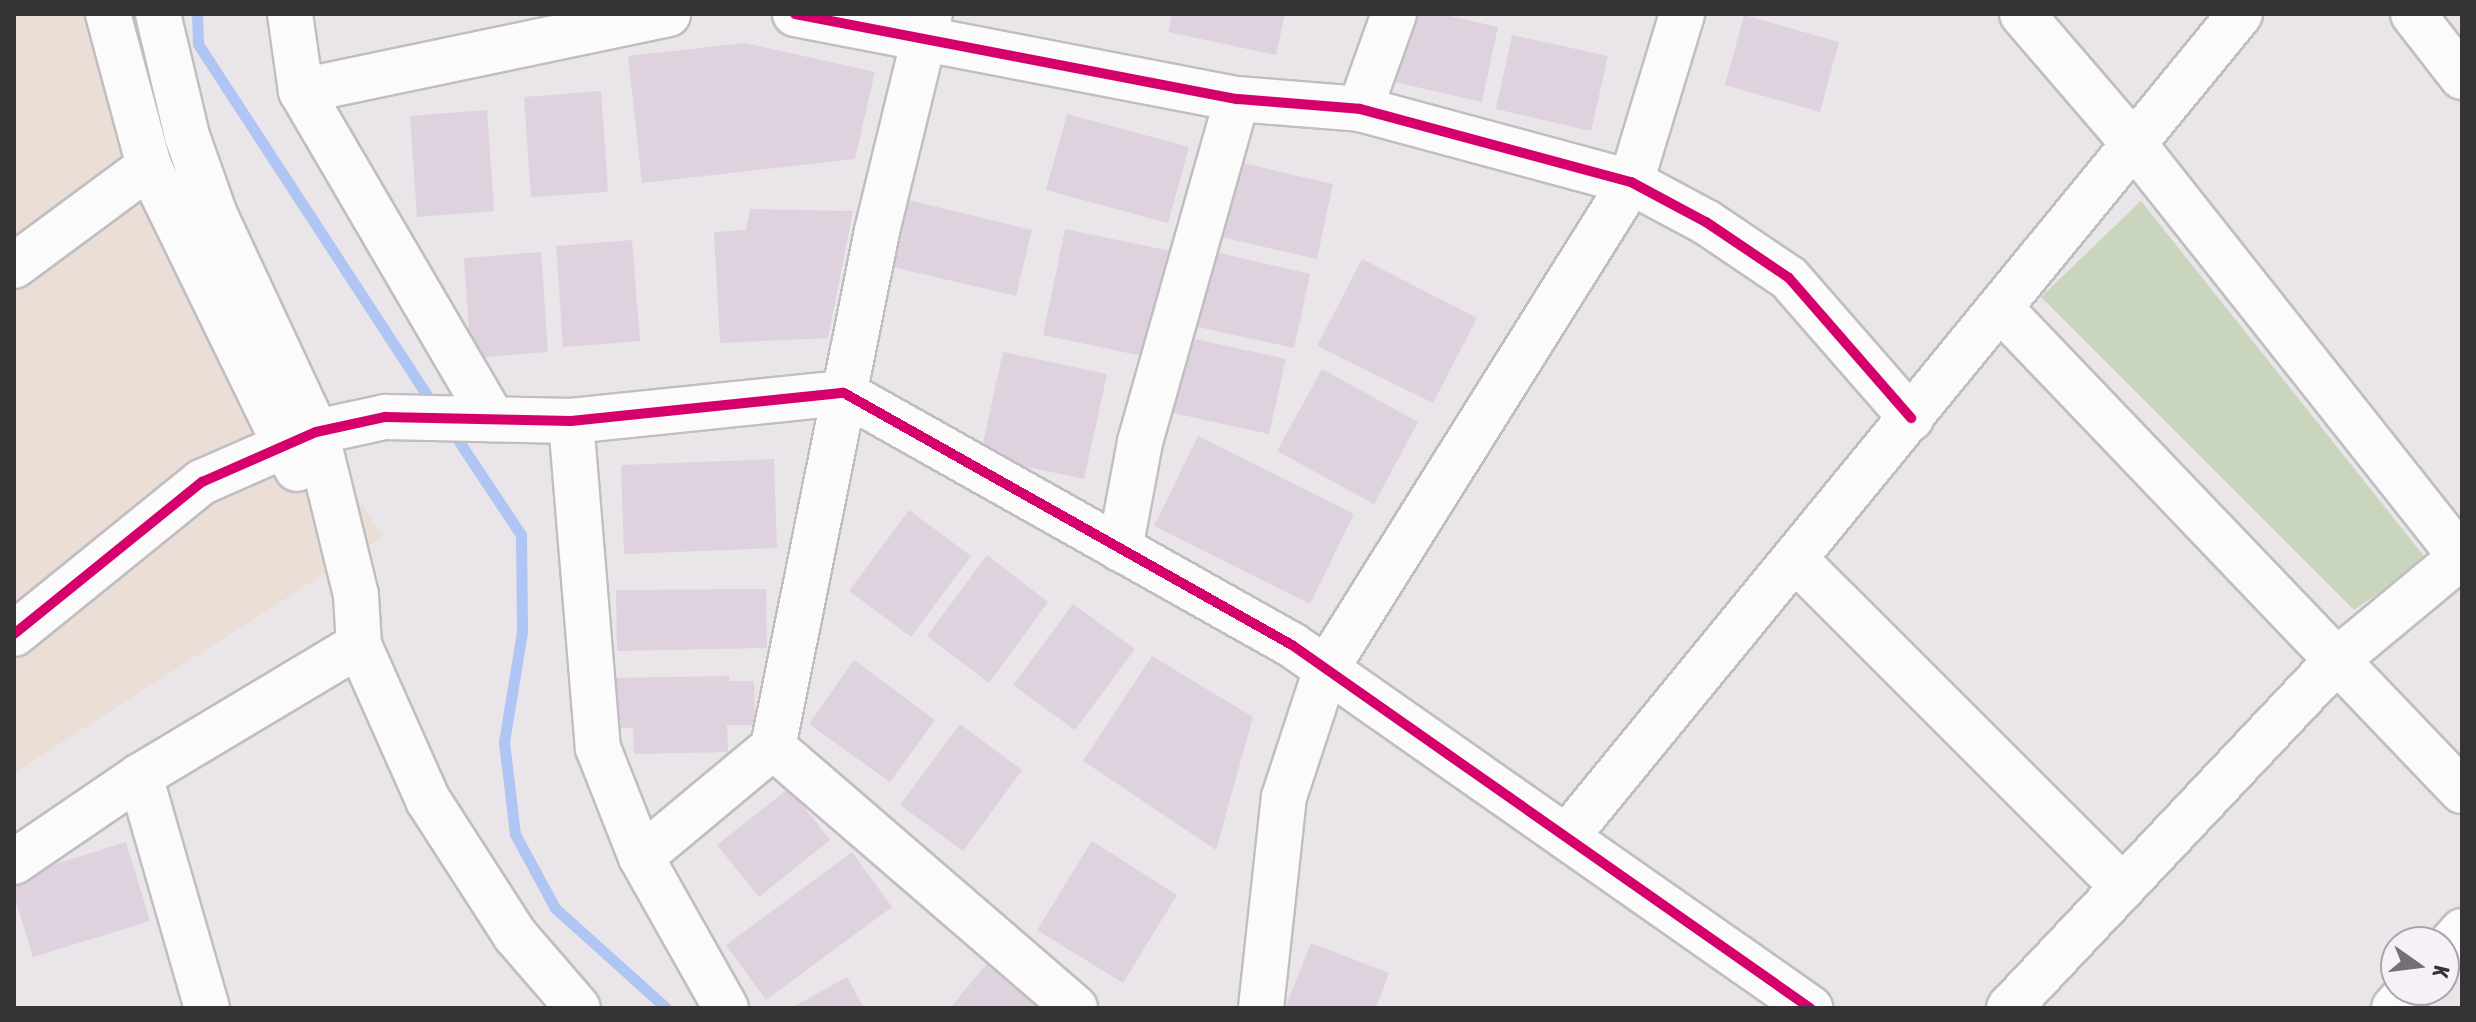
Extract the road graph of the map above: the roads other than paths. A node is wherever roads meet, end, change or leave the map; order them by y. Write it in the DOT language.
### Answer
graph roads {
  1 [pos="108,14"];
  2 [pos="158,14"];
  3 [pos="290,14"];
  4 [pos="795,14"];
  5 [pos="1394,14"];
  6 [pos="1682,14"];
  7 [pos="2022,14"];
  8 [pos="2240,14"];
  9 [pos="2413,14"];
  10 [pos="642,18"];
  11 [pos="928,25"];
  12 [pos="2462,77"];
  13 [pos="301,91"];
  14 [pos="1237,99"];
  15 [pos="1360,109"];
  16 [pos="2133,143"];
  17 [pos="149,166"];
  18 [pos="1631,182"];
  19 [pos="14,266"];
  20 [pos="2001,309"];
  21 [pos="844,393"];
  22 [pos="1911,418"];
  23 [pos="487,419"];
  24 [pos="571,421"];
  25 [pos="298,438"];
  26 [pos="1120,549"];
  27 [pos="2462,556"];
  28 [pos="1795,559"];
  29 [pos="14,634"];
  30 [pos="359,645"];
  31 [pos="2338,659"];
  32 [pos="1326,669"];
  33 [pos="773,747"];
  34 [pos="140,776"];
  35 [pos="2462,791"];
  36 [pos="1568,835"];
  37 [pos="641,857"];
  38 [pos="14,862"];
  39 [pos="2123,887"];
  40 [pos="207,1008"];
  41 [pos="578,1008"];
  42 [pos="726,1008"];
  43 [pos="1075,1008"];
  44 [pos="1261,1008"];
  45 [pos="1810,1008"];
  46 [pos="2009,1008"];
  1 -- 17 [label="street"];
  2 -- 25 [label="street"];
  3 -- 13 [label="street"];
  4 -- 11 [label="street"];
  5 -- 15 [label="street"];
  6 -- 18 [label="street"];
  7 -- 16 [label="street"];
  8 -- 16 [label="street"];
  9 -- 12 [label="street"];
  10 -- 13 [label="street"];
  11 -- 14 [label="street"];
  11 -- 21 [label="street"];
  13 -- 23 [label="street"];
  14 -- 15 [label="street"];
  14 -- 26 [label="street"];
  15 -- 18 [label="street"];
  16 -- 20 [label="street"];
  16 -- 27 [label="street"];
  17 -- 19 [label="street"];
  17 -- 25 [label="street"];
  18 -- 22 [label="street"];
  18 -- 32 [label="street"];
  20 -- 22 [label="street"];
  20 -- 31 [label="street"];
  21 -- 24 [label="street"];
  21 -- 26 [label="street"];
  21 -- 33 [label="street"];
  22 -- 28 [label="street"];
  23 -- 24 [label="street"];
  23 -- 25 [label="street"];
  24 -- 37 [label="street"];
  25 -- 29 [label="street"];
  25 -- 30 [label="street"];
  26 -- 32 [label="street"];
  27 -- 31 [label="street"];
  28 -- 36 [label="street"];
  28 -- 39 [label="street"];
  30 -- 34 [label="street"];
  30 -- 41 [label="street"];
  31 -- 35 [label="street"];
  31 -- 39 [label="street"];
  32 -- 36 [label="street"];
  32 -- 44 [label="street"];
  33 -- 37 [label="street"];
  33 -- 43 [label="street"];
  34 -- 38 [label="street"];
  34 -- 40 [label="street"];
  36 -- 45 [label="street"];
  37 -- 42 [label="street"];
  39 -- 46 [label="street"];
}
